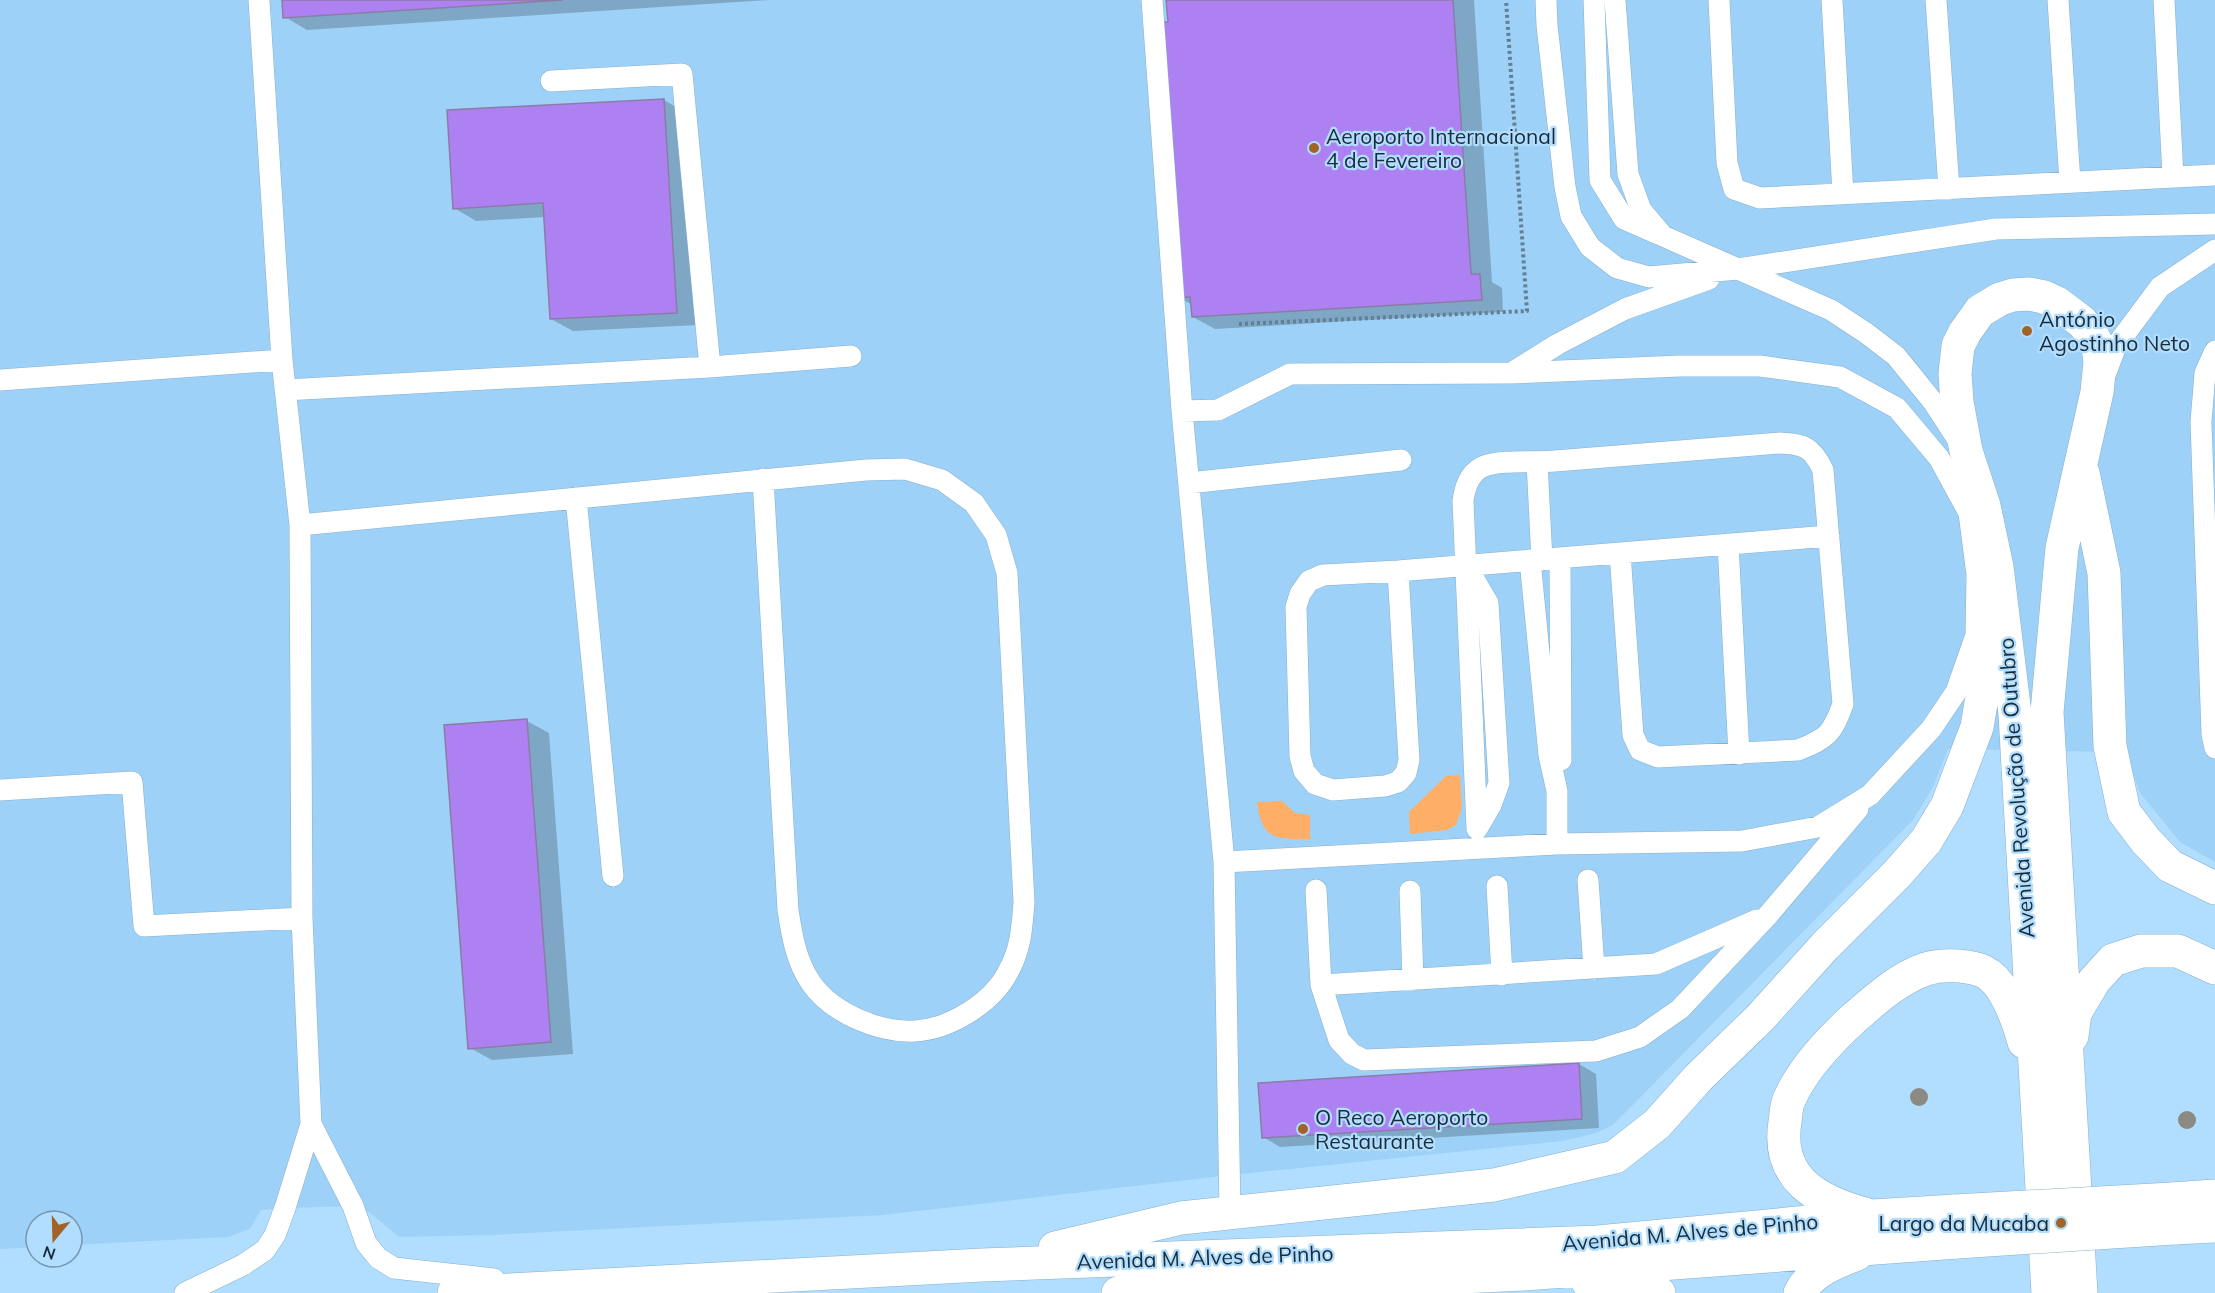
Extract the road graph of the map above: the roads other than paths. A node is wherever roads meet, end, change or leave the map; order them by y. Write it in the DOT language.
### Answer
graph roads {
  1 [pos="259,0"];
  2 [pos="1152,0"];
  3 [pos="1546,0"];
  4 [pos="1556,0"];
  5 [pos="1594,0"];
  6 [pos="1615,0"];
  7 [pos="1719,0"];
  8 [pos="1832,0"];
  9 [pos="1936,0"];
  10 [pos="2058,0"];
  11 [pos="2164,0"];
  12 [pos="1547,25"];
  13 [pos="551,81"];
  14 [pos="2215,175"];
  15 [pos="2173,177"];
  16 [pos="2070,182"];
  17 [pos="1949,189"];
  18 [pos="1843,194"];
  19 [pos="2215,224"];
  20 [pos="1663,236"];
  21 [pos="2215,250"];
  22 [pos="1738,269"];
  23 [pos="2215,351"];
  24 [pos="851,356"];
  25 [pos="282,360"];
  26 [pos="710,367"];
  27 [pos="1513,373"];
  28 [pos="0,380"];
  29 [pos="285,390"];
  30 [pos="2097,392"];
  31 [pos="1182,411"];
  32 [pos="1966,452"];
  33 [pos="1401,460"];
  34 [pos="1537,462"];
  35 [pos="2080,462"];
  36 [pos="763,479"];
  37 [pos="1189,483"];
  38 [pos="576,498"];
  39 [pos="1969,513"];
  40 [pos="300,525"];
  41 [pos="1829,536"];
  42 [pos="1728,544"];
  43 [pos="1620,553"];
  44 [pos="1544,559"];
  45 [pos="1466,566"];
  46 [pos="1997,567"];
  47 [pos="1398,572"];
  48 [pos="2212,639"];
  49 [pos="2215,748"];
  50 [pos="1739,754"];
  51 [pos="0,790"];
  52 [pos="1557,791"];
  53 [pos="1870,795"];
  54 [pos="1477,838"];
  55 [pos="1557,844"];
  56 [pos="1224,862"];
  57 [pos="613,876"];
  58 [pos="1588,880"];
  59 [pos="1497,886"];
  60 [pos="2215,888"];
  61 [pos="1316,890"];
  62 [pos="1410,891"];
  63 [pos="1769,914"];
  64 [pos="302,918"];
  65 [pos="2215,968"];
  66 [pos="1594,969"];
  67 [pos="1502,975"];
  68 [pos="1413,980"];
  69 [pos="1321,985"];
  70 [pos="2067,1076"];
  71 [pos="2035,1078"];
  72 [pos="311,1124"];
  73 [pos="2215,1197"];
  74 [pos="1230,1212"];
  75 [pos="2173,1214"];
  76 [pos="2215,1226"];
  77 [pos="1874,1232"];
  78 [pos="982,1266"];
  79 [pos="1524,1274"];
  80 [pos="556,1287"];
  81 [pos="185,1293"];
  82 [pos="454,1293"];
  83 [pos="1118,1293"];
  84 [pos="1659,1293"];
  85 [pos="1800,1293"];
  86 [pos="2048,1293"];
  87 [pos="2081,1293"];
  1 -- 25 [label="lane"];
  2 -- 31 [label="lane"];
  3 -- 12 [label="lane"];
  4 -- 12 [label="lane"];
  5 -- 20 [label="lane"];
  6 -- 20 [label="lane"];
  7 -- 18 [label="lane"];
  8 -- 18 [label="lane"];
  9 -- 17 [label="lane"];
  10 -- 16 [label="lane"];
  11 -- 15 [label="lane"];
  12 -- 22 [label="lane"];
  13 -- 26 [label="lane"];
  14 -- 15 [label="lane"];
  15 -- 16 [label="lane"];
  16 -- 17 [label="lane"];
  17 -- 18 [label="lane"];
  19 -- 22 [label="lane"];
  20 -- 22 [label="lane"];
  21 -- 30 [label="lane"];
  22 -- 27 [label="lane"];
  22 -- 32 [label="lane"];
  23 -- 48 [label="lane"];
  24 -- 26 [label="lane"];
  25 -- 28 [label="lane"];
  25 -- 29 [label="lane"];
  26 -- 29 [label="lane"];
  27 -- 31 [label="lane"];
  27 -- 39 [label="lane"];
  29 -- 40 [label="lane"];
  30 -- 32 [label="main road, Avenida Revolução de Outubro"];
  30 -- 35 [label="main road, Avenida Revolução de Outubro"];
  31 -- 37 [label="lane"];
  32 -- 39 [label="lane"];
  32 -- 46 [label="main road, Avenida Revolução de Outubro"];
  33 -- 37 [label="lane"];
  34 -- 41 [label="lane"];
  34 -- 44 [label="lane"];
  34 -- 45 [label="lane"];
  35 -- 60 [label="main road"];
  35 -- 70 [label="main road, Avenida Revolução de Outubro"];
  36 -- 36 [label="lane"];
  36 -- 38 [label="lane"];
  37 -- 56 [label="lane"];
  38 -- 40 [label="lane"];
  38 -- 57 [label="lane"];
  39 -- 53 [label="lane"];
  40 -- 64 [label="lane"];
  41 -- 42 [label="lane"];
  41 -- 50 [label="lane"];
  42 -- 43 [label="lane"];
  42 -- 50 [label="lane"];
  43 -- 44 [label="lane"];
  43 -- 50 [label="lane"];
  44 -- 45 [label="lane"];
  44 -- 52 [label="lane"];
  44 -- 52 [label="lane"];
  45 -- 47 [label="lane"];
  45 -- 54 [label="lane"];
  46 -- 71 [label="main road, Avenida Revolução de Outubro"];
  46 -- 74 [label="main road"];
  47 -- 47 [label="lane"];
  48 -- 49 [label="lane"];
  51 -- 64 [label="lane"];
  52 -- 55 [label="lane"];
  53 -- 55 [label="lane"];
  53 -- 63 [label="lane"];
  54 -- 55 [label="lane"];
  54 -- 56 [label="lane"];
  56 -- 74 [label="lane"];
  58 -- 66 [label="lane"];
  59 -- 67 [label="lane"];
  61 -- 69 [label="lane"];
  62 -- 68 [label="lane"];
  63 -- 66 [label="lane"];
  63 -- 69 [label="lane"];
  64 -- 72 [label="lane"];
  65 -- 70 [label="main road"];
  66 -- 67 [label="lane"];
  67 -- 68 [label="lane"];
  68 -- 69 [label="lane"];
  70 -- 87 [label="main road, Avenida Revolução de Outubro"];
  71 -- 77 [label="main road"];
  71 -- 86 [label="main road, Avenida Revolução de Outubro"];
  72 -- 80 [label="lane"];
  72 -- 81 [label="lane"];
  73 -- 75 [label="main road"];
  74 -- 78 [label="main road"];
  75 -- 76 [label="main road"];
  75 -- 77 [label="main road, Avenida M. Alves de Pinho, bridge"];
  77 -- 78 [label="main road, Avenida M. Alves de Pinho"];
  77 -- 79 [label="main road, Avenida M. Alves de Pinho"];
  77 -- 85 [label="main road"];
  78 -- 80 [label="main road, Avenida M. Alves de Pinho"];
  79 -- 83 [label="main road, Avenida M. Alves de Pinho"];
  79 -- 84 [label="main road"];
  80 -- 82 [label="main road, Avenida M. Alves de Pinho"];
}
